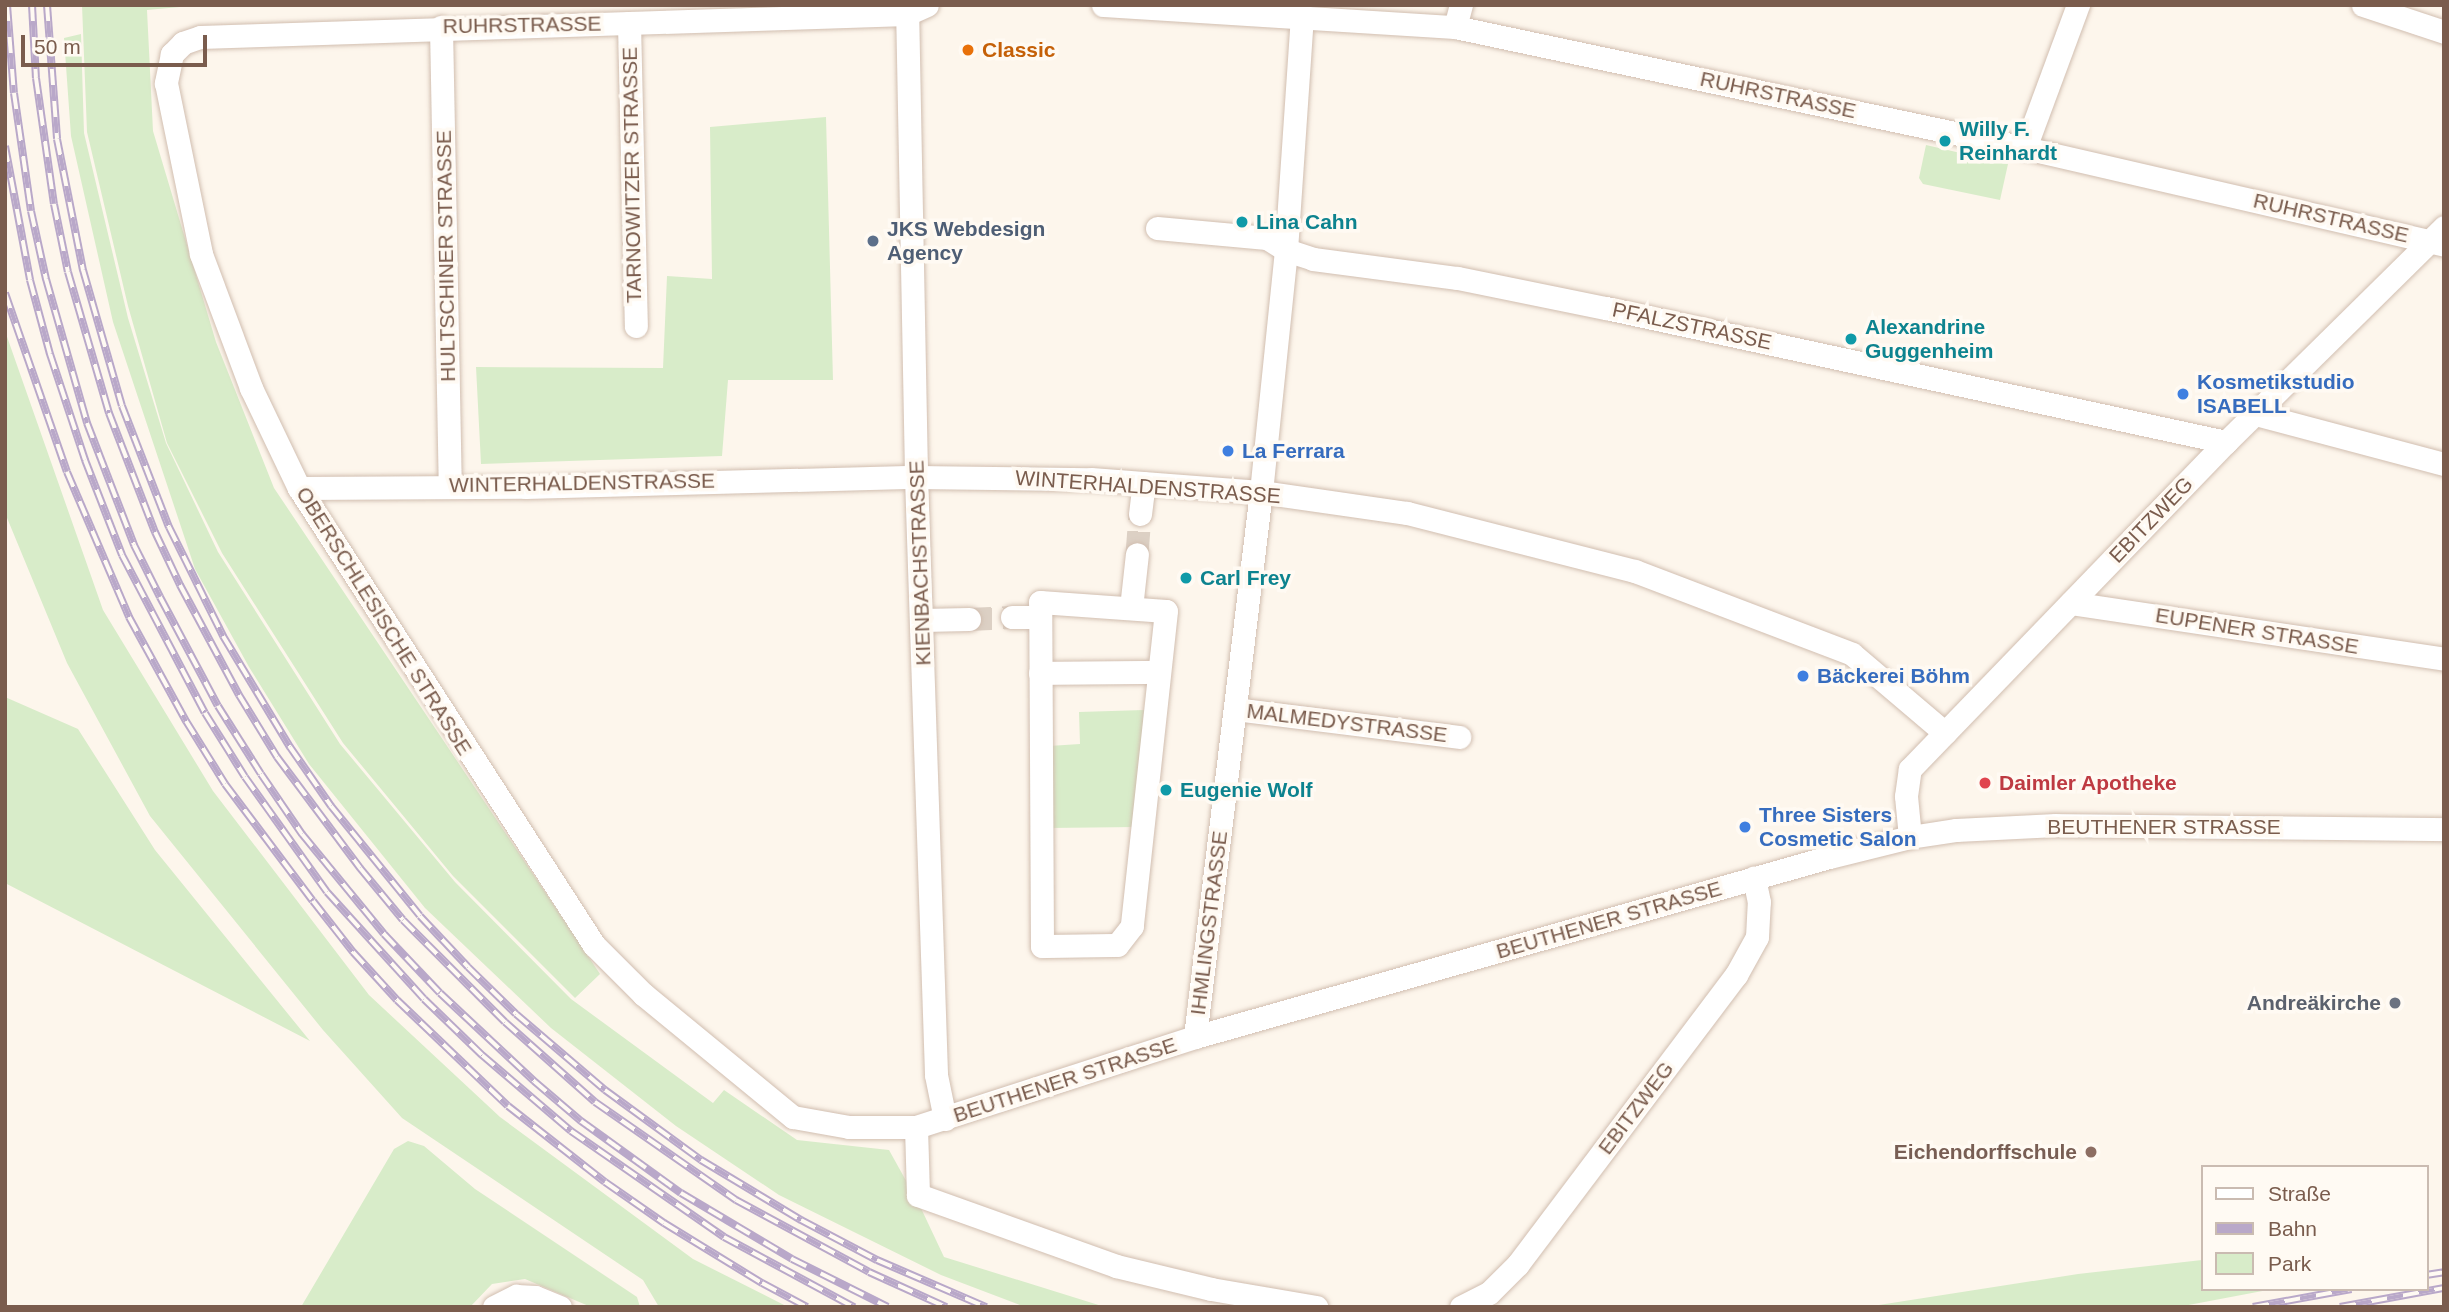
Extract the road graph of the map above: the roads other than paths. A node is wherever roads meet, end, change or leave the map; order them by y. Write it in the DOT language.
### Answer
graph roads {
  1 [pos="1103,5"];
  2 [pos="2078,5"];
  3 [pos="2363,5"];
  4 [pos="914,8"];
  5 [pos="1302,15"];
  6 [pos="1458,16"];
  7 [pos="629,23"];
  8 [pos="441,27"];
  9 [pos="2444,32"];
  10 [pos="200,37"];
  11 [pos="2025,149"];
  12 [pos="1157,228"];
  13 [pos="2439,238"];
  14 [pos="1286,250"];
  15 [pos="636,326"];
  16 [pos="2256,414"];
  17 [pos="2226,442"];
  18 [pos="2444,464"];
  19 [pos="916,477"];
  20 [pos="1144,483"];
  21 [pos="450,485"];
  22 [pos="299,488"];
  23 [pos="1261,492"];
  24 [pos="1140,514"];
  25 [pos="1137,554"];
  26 [pos="2071,603"];
  27 [pos="1131,608"];
  28 [pos="1012,617"];
  29 [pos="1040,617"];
  30 [pos="969,619"];
  31 [pos="922,620"];
  32 [pos="2444,659"];
  33 [pos="1159,672"];
  34 [pos="1041,673"];
  35 [pos="1235,709"];
  36 [pos="1945,733"];
  37 [pos="1459,737"];
  38 [pos="2444,829"];
  39 [pos="1910,837"];
  40 [pos="1754,878"];
  41 [pos="1195,1037"];
  42 [pos="793,1117"];
  43 [pos="945,1119"];
  44 [pos="916,1127"];
  45 [pos="494,1307"];
  46 [pos="560,1307"];
  47 [pos="1316,1307"];
  48 [pos="1461,1307"];
  1 -- 5 [label="street, RUHRSTRASSE"];
  2 -- 11 [label="street"];
  3 -- 9 [label="street"];
  4 -- 7 [label="street, RUHRSTRASSE"];
  4 -- 19 [label="street, KIENBACHSTRASSE"];
  5 -- 6 [label="street, RUHRSTRASSE"];
  5 -- 14 [label="street, IHMLINGSTRASSE"];
  6 -- 11 [label="street, RUHRSTRASSE"];
  7 -- 8 [label="street, RUHRSTRASSE"];
  7 -- 15 [label="street, TARNOWITZER STRASSE"];
  8 -- 10 [label="street, RUHRSTRASSE"];
  8 -- 21 [label="street, HULTSCHINER STRASSE"];
  10 -- 22 [label="street, OBERSCHLESISCHE STRASSE"];
  11 -- 13 [label="street, RUHRSTRASSE"];
  12 -- 14 [label="street, PFALZSTRASSE"];
  13 -- 16 [label="street, EBITZWEG"];
  14 -- 17 [label="street, PFALZSTRASSE"];
  14 -- 23 [label="street, IHMLINGSTRASSE"];
  16 -- 17 [label="street, EBITZWEG"];
  16 -- 18 [label="street"];
  17 -- 26 [label="street, EBITZWEG"];
  19 -- 20 [label="street, WINTERHALDENSTRASSE"];
  19 -- 21 [label="street, WINTERHALDENSTRASSE"];
  19 -- 31 [label="street, KIENBACHSTRASSE"];
  20 -- 23 [label="street, WINTERHALDENSTRASSE"];
  20 -- 24 [label="street"];
  21 -- 22 [label="street, WINTERHALDENSTRASSE"];
  22 -- 42 [label="street, OBERSCHLESISCHE STRASSE"];
  23 -- 35 [label="street, IHMLINGSTRASSE"];
  23 -- 36 [label="street, WINTERHALDENSTRASSE"];
  25 -- 27 [label="street"];
  26 -- 32 [label="street, EUPENER STRASSE"];
  26 -- 36 [label="street, EBITZWEG"];
  27 -- 29 [label="street"];
  27 -- 33 [label="street"];
  28 -- 29 [label="street"];
  29 -- 34 [label="street"];
  30 -- 31 [label="street"];
  31 -- 43 [label="street, KIENBACHSTRASSE"];
  33 -- 34 [label="street"];
  33 -- 34 [label="street"];
  35 -- 37 [label="street, MALMEDYSTRASSE"];
  35 -- 41 [label="street, IHMLINGSTRASSE"];
  36 -- 39 [label="street, EBITZWEG"];
  38 -- 39 [label="street, BEUTHENER STRASSE"];
  39 -- 40 [label="street, BEUTHENER STRASSE"];
  40 -- 41 [label="street, BEUTHENER STRASSE"];
  40 -- 48 [label="street, EBITZWEG"];
  41 -- 43 [label="street, BEUTHENER STRASSE"];
  42 -- 44 [label="street, BEUTHENER STRASSE"];
  43 -- 44 [label="street, BEUTHENER STRASSE"];
  44 -- 47 [label="street"];
  45 -- 46 [label="street"];
}
